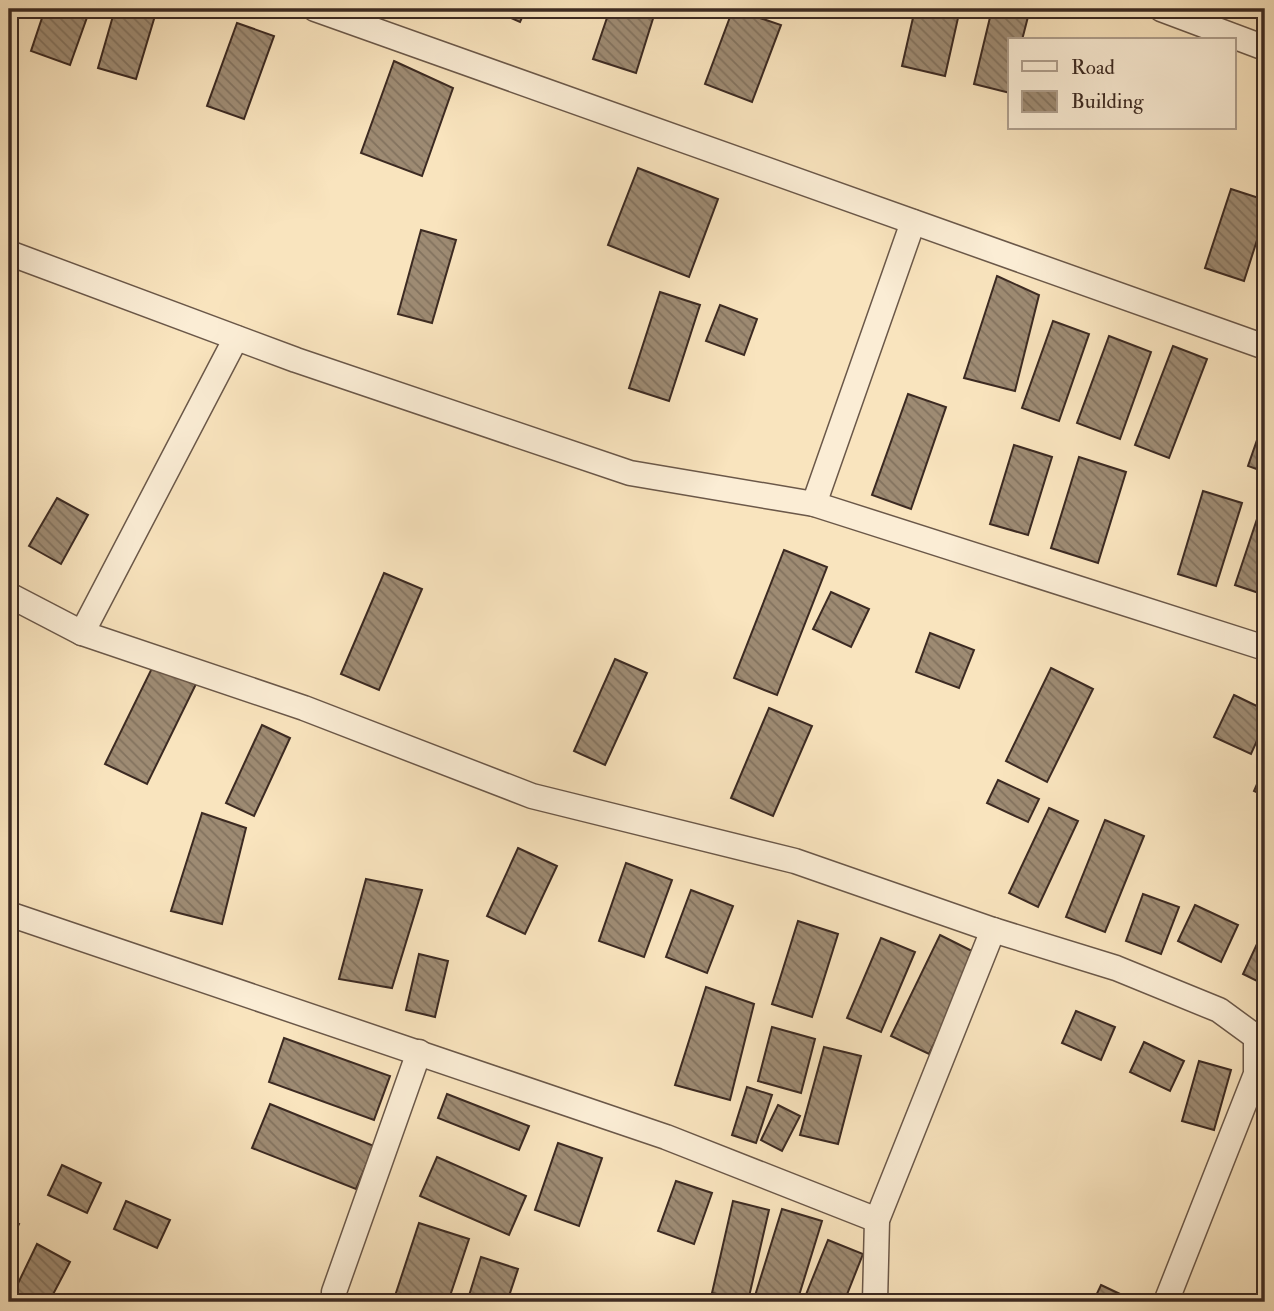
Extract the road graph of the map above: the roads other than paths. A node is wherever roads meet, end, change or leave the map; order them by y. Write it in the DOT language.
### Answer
graph roads {
  1 [pos="315,9"];
  2 [pos="1161,9"];
  3 [pos="353,15"];
  4 [pos="1265,48"];
  5 [pos="913,222"];
  6 [pos="9,253"];
  7 [pos="236,338"];
  8 [pos="1265,347"];
  9 [pos="814,503"];
  10 [pos="9,595"];
  11 [pos="82,633"];
  12 [pos="1265,648"];
  13 [pos="9,914"];
  14 [pos="993,930"];
  15 [pos="419,1052"];
  16 [pos="877,1220"];
  17 [pos="335,1302"];
  18 [pos="875,1302"];
  19 [pos="1166,1302"];
  1 -- 3 [label="street"];
  2 -- 4 [label="street"];
  3 -- 5 [label="street"];
  5 -- 8 [label="street"];
  5 -- 9 [label="street"];
  6 -- 7 [label="street"];
  7 -- 9 [label="street"];
  7 -- 11 [label="street"];
  9 -- 12 [label="street"];
  10 -- 11 [label="street"];
  11 -- 14 [label="street"];
  13 -- 15 [label="street"];
  14 -- 16 [label="street"];
  14 -- 19 [label="street"];
  15 -- 16 [label="street"];
  15 -- 17 [label="street"];
  16 -- 18 [label="street"];
}
